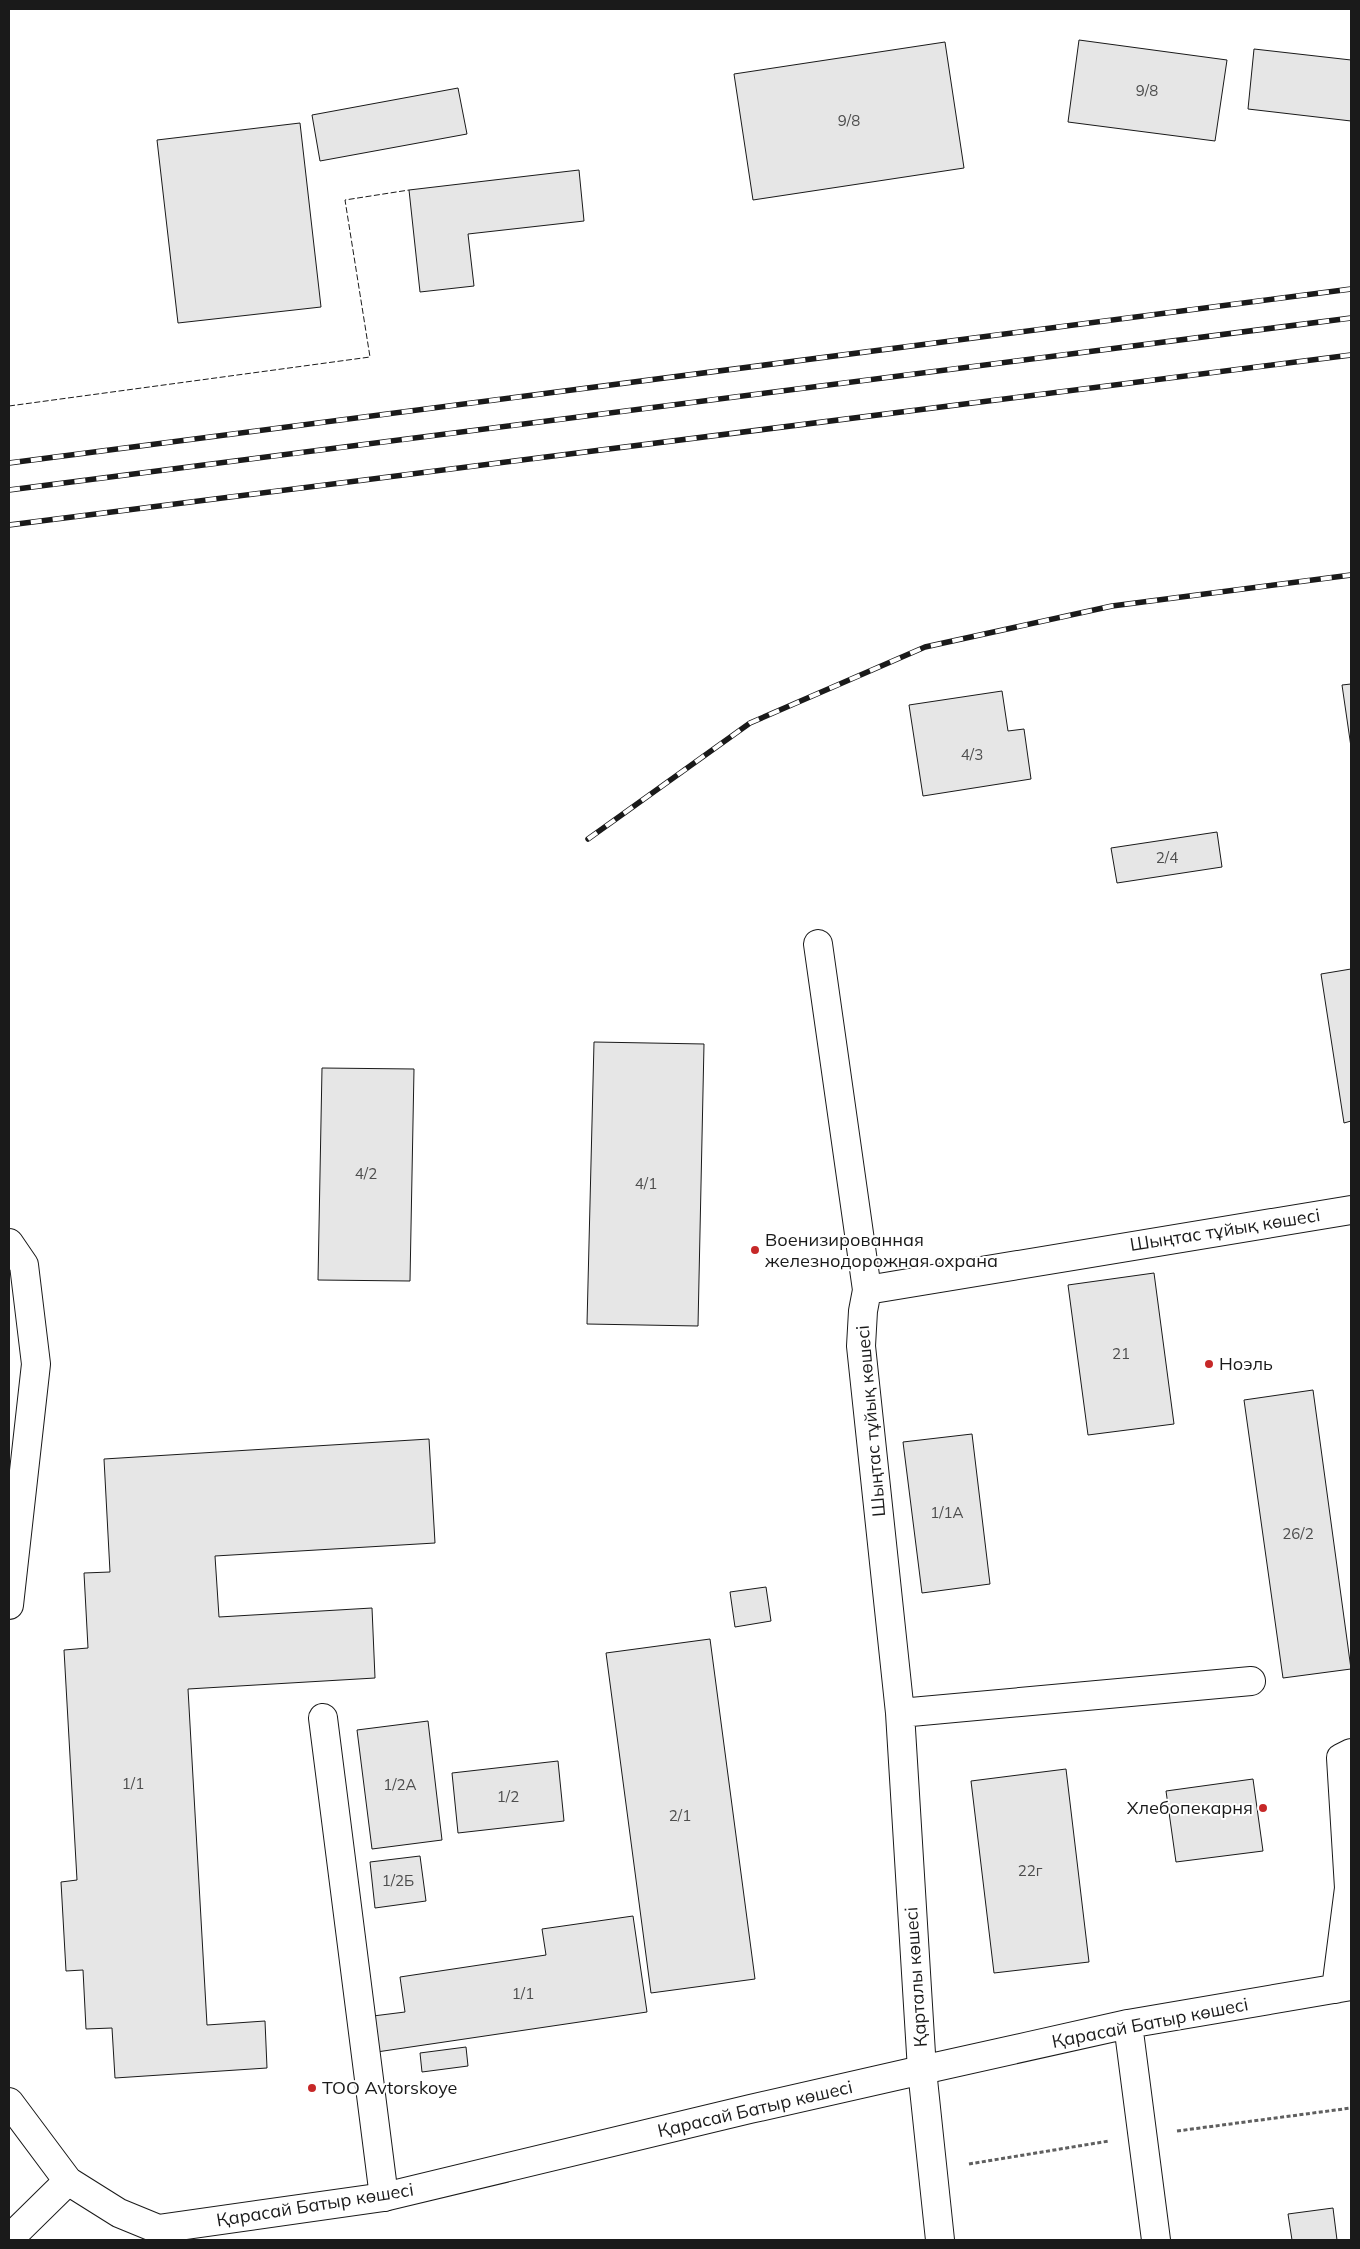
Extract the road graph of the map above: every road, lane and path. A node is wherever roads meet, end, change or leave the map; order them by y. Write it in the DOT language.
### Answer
graph roads {
  1 [pos="818,944"];
  2 [pos="1351,1210"];
  3 [pos="9,1243"];
  4 [pos="868,1290"];
  5 [pos="9,1605"];
  6 [pos="1251,1681"];
  7 [pos="900,1713"];
  8 [pos="323,1718"];
  9 [pos="1351,1753"];
  10 [pos="1344,1987"];
  11 [pos="1128,2024"];
  12 [pos="922,2070"];
  13 [pos="9,2102"];
  14 [pos="68,2181"];
  15 [pos="384,2197"];
  16 [pos="158,2234"];
  17 [pos="9,2239"];
  18 [pos="940,2240"];
  19 [pos="1156,2240"];
  1 -- 4 [label="street"];
  2 -- 4 [label="street, Шыңтас тұйық көшесі"];
  3 -- 5 [label="street"];
  4 -- 7 [label="street, Шыңтас тұйық көшесі"];
  6 -- 7 [label="street"];
  7 -- 12 [label="street, Қарталы көшесі"];
  8 -- 15 [label="street"];
  9 -- 10 [label="street"];
  10 -- 11 [label="street, Қарасай Батыр көшесі"];
  11 -- 12 [label="street, Қарасай Батыр көшесі"];
  11 -- 19 [label="street"];
  12 -- 15 [label="street, Қарасай Батыр көшесі"];
  12 -- 18 [label="street, Қарталы көшесі"];
  13 -- 14 [label="street"];
  14 -- 16 [label="street"];
  14 -- 17 [label="street"];
  15 -- 16 [label="street, Қарасай Батыр көшесі"];
}
